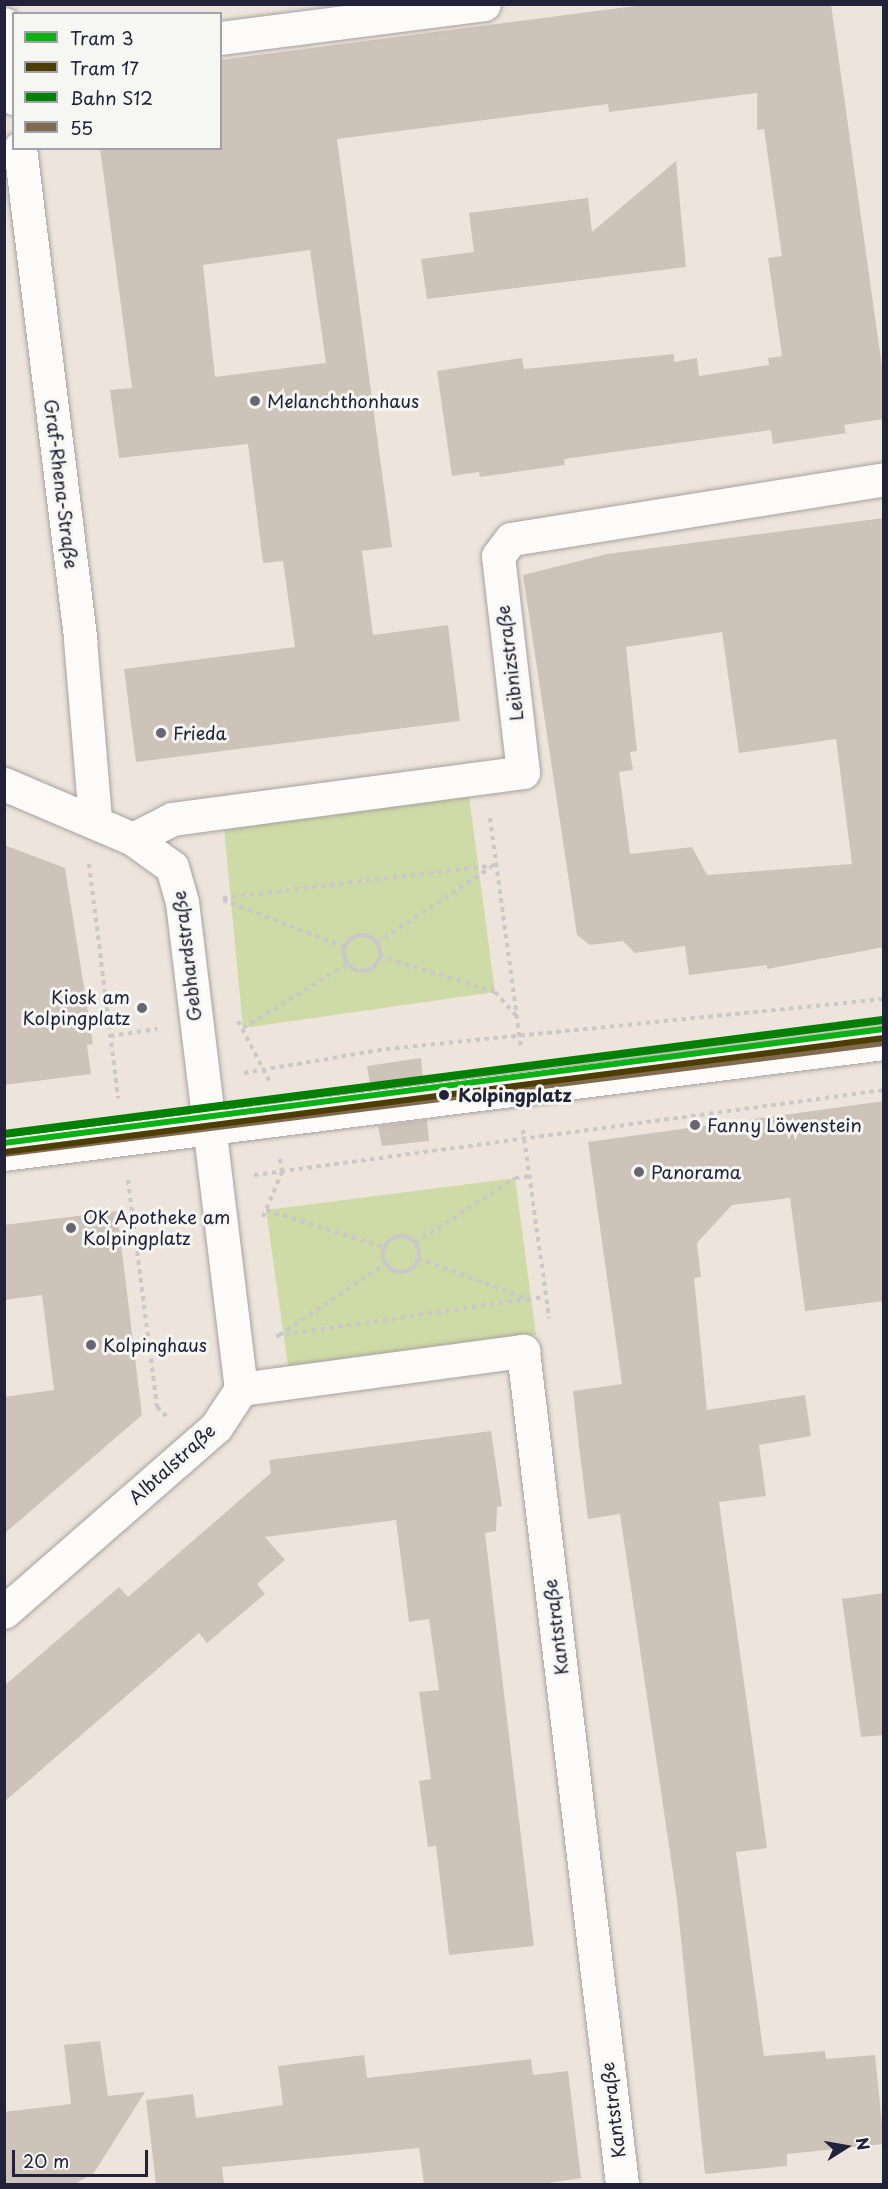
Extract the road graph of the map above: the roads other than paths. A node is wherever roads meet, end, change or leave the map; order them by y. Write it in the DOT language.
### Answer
graph roads {
  1 [pos="483,4"];
  2 [pos="4,24"];
  3 [pos="222,38"];
  4 [pos="9,64"];
  5 [pos="12,84"];
  6 [pos="20,150"];
  7 [pos="884,479"];
  8 [pos="4,784"];
  9 [pos="94,820"];
  10 [pos="133,839"];
  11 [pos="884,1043"];
  12 [pos="208,1126"];
  13 [pos="4,1154"];
  14 [pos="241,1389"];
  15 [pos="4,1612"];
  16 [pos="622,2184"];
  1 -- 3 [label="street"];
  2 -- 4 [label="street"];
  4 -- 5 [label="street"];
  6 -- 9 [label="street, Graf-Rhena-Straße"];
  7 -- 10 [label="street, Leibnizstraße"];
  8 -- 9 [label="street, Gebhardstraße"];
  9 -- 10 [label="street, Gebhardstraße"];
  10 -- 12 [label="street, Gebhardstraße"];
  11 -- 12 [label="street"];
  12 -- 13 [label="street"];
  12 -- 14 [label="street"];
  14 -- 15 [label="street, Albtalstraße"];
  14 -- 16 [label="street, Kantstraße"];
}
